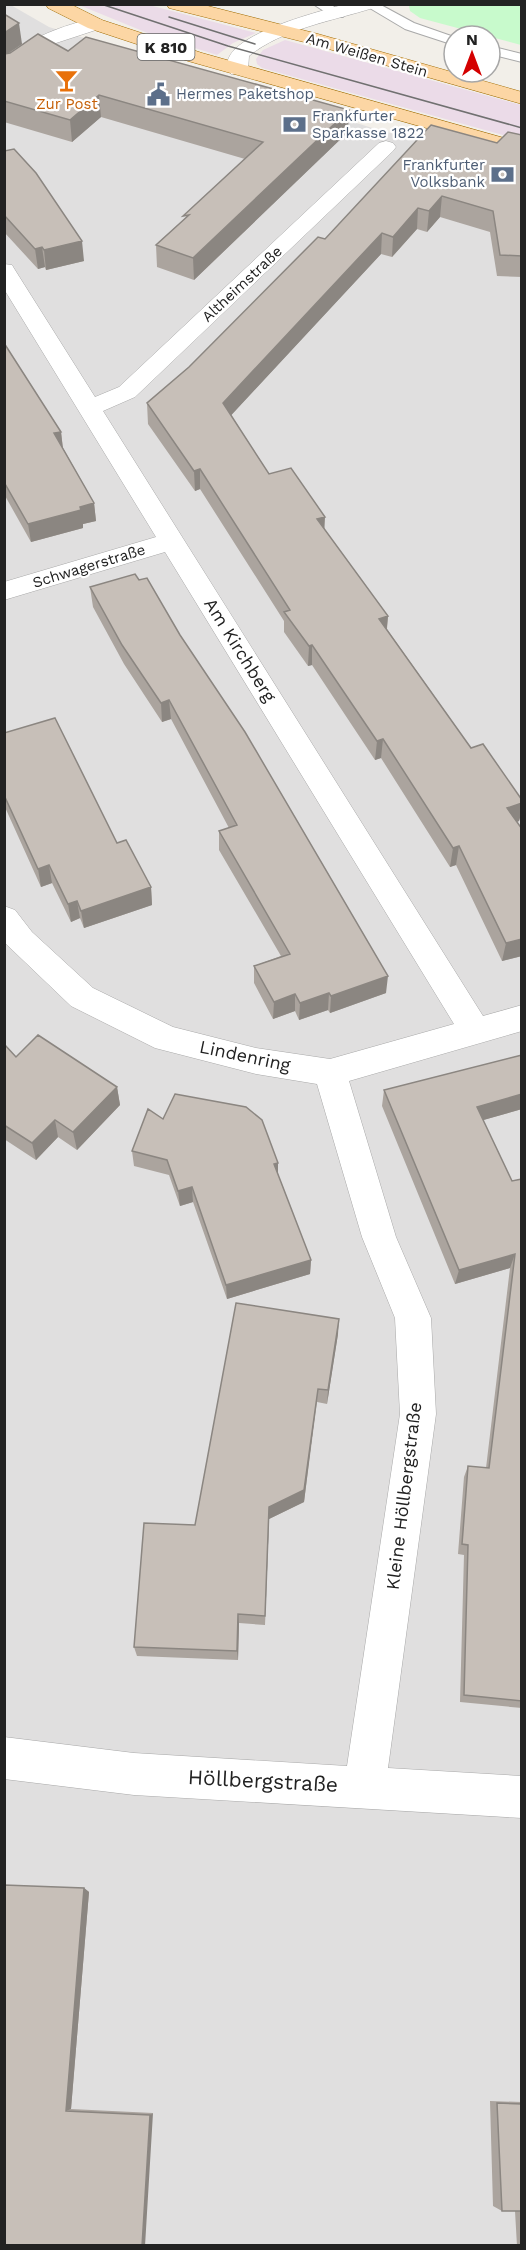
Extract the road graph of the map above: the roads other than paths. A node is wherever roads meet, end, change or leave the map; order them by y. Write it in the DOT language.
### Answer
graph roads {
  1 [pos="55,4"];
  2 [pos="176,4"];
  3 [pos="320,4"];
  4 [pos="367,4"];
  5 [pos="209,9"];
  6 [pos="338,14"];
  7 [pos="95,24"];
  8 [pos="281,31"];
  9 [pos="442,38"];
  10 [pos="502,53"];
  11 [pos="522,58"];
  12 [pos="4,69"];
  13 [pos="238,70"];
  14 [pos="522,98"];
  15 [pos="387,147"];
  16 [pos="522,149"];
  17 [pos="4,270"];
  18 [pos="89,408"];
  19 [pos="173,541"];
  20 [pos="4,591"];
  21 [pos="4,918"];
  22 [pos="522,1018"];
  23 [pos="475,1031"];
  24 [pos="330,1073"];
  25 [pos="4,1758"];
  26 [pos="365,1787"];
  27 [pos="522,1797"];
  1 -- 7 [label="main road, K 810"];
  2 -- 5 [label="main road, Am Weißen Stein / K 810"];
  3 -- 6 [label="lane"];
  4 -- 6 [label="street, Am Weißen Stein"];
  4 -- 9 [label="lane"];
  5 -- 8 [label="main road, Am Weißen Stein / K 810"];
  6 -- 8 [label="street, Am Weißen Stein"];
  7 -- 12 [label="street"];
  7 -- 13 [label="main road, K 810"];
  8 -- 13 [label="street, Am Weißen Stein"];
  8 -- 14 [label="main road, Am Weißen Stein / K 810"];
  10 -- 11 [label="lane"];
  13 -- 16 [label="main road, K 810"];
  15 -- 18 [label="street, Altheimstraße"];
  17 -- 18 [label="street, Am Kirchberg"];
  18 -- 19 [label="street, Am Kirchberg"];
  19 -- 20 [label="street, Schwagerstraße"];
  19 -- 23 [label="street, Am Kirchberg"];
  21 -- 24 [label="street, Lindenring"];
  22 -- 23 [label="street, Lindenring"];
  23 -- 24 [label="street, Lindenring"];
  24 -- 26 [label="street, Kleine Höllbergstraße"];
  25 -- 26 [label="street, Höllbergstraße"];
  26 -- 27 [label="street, Höllbergstraße"];
}
